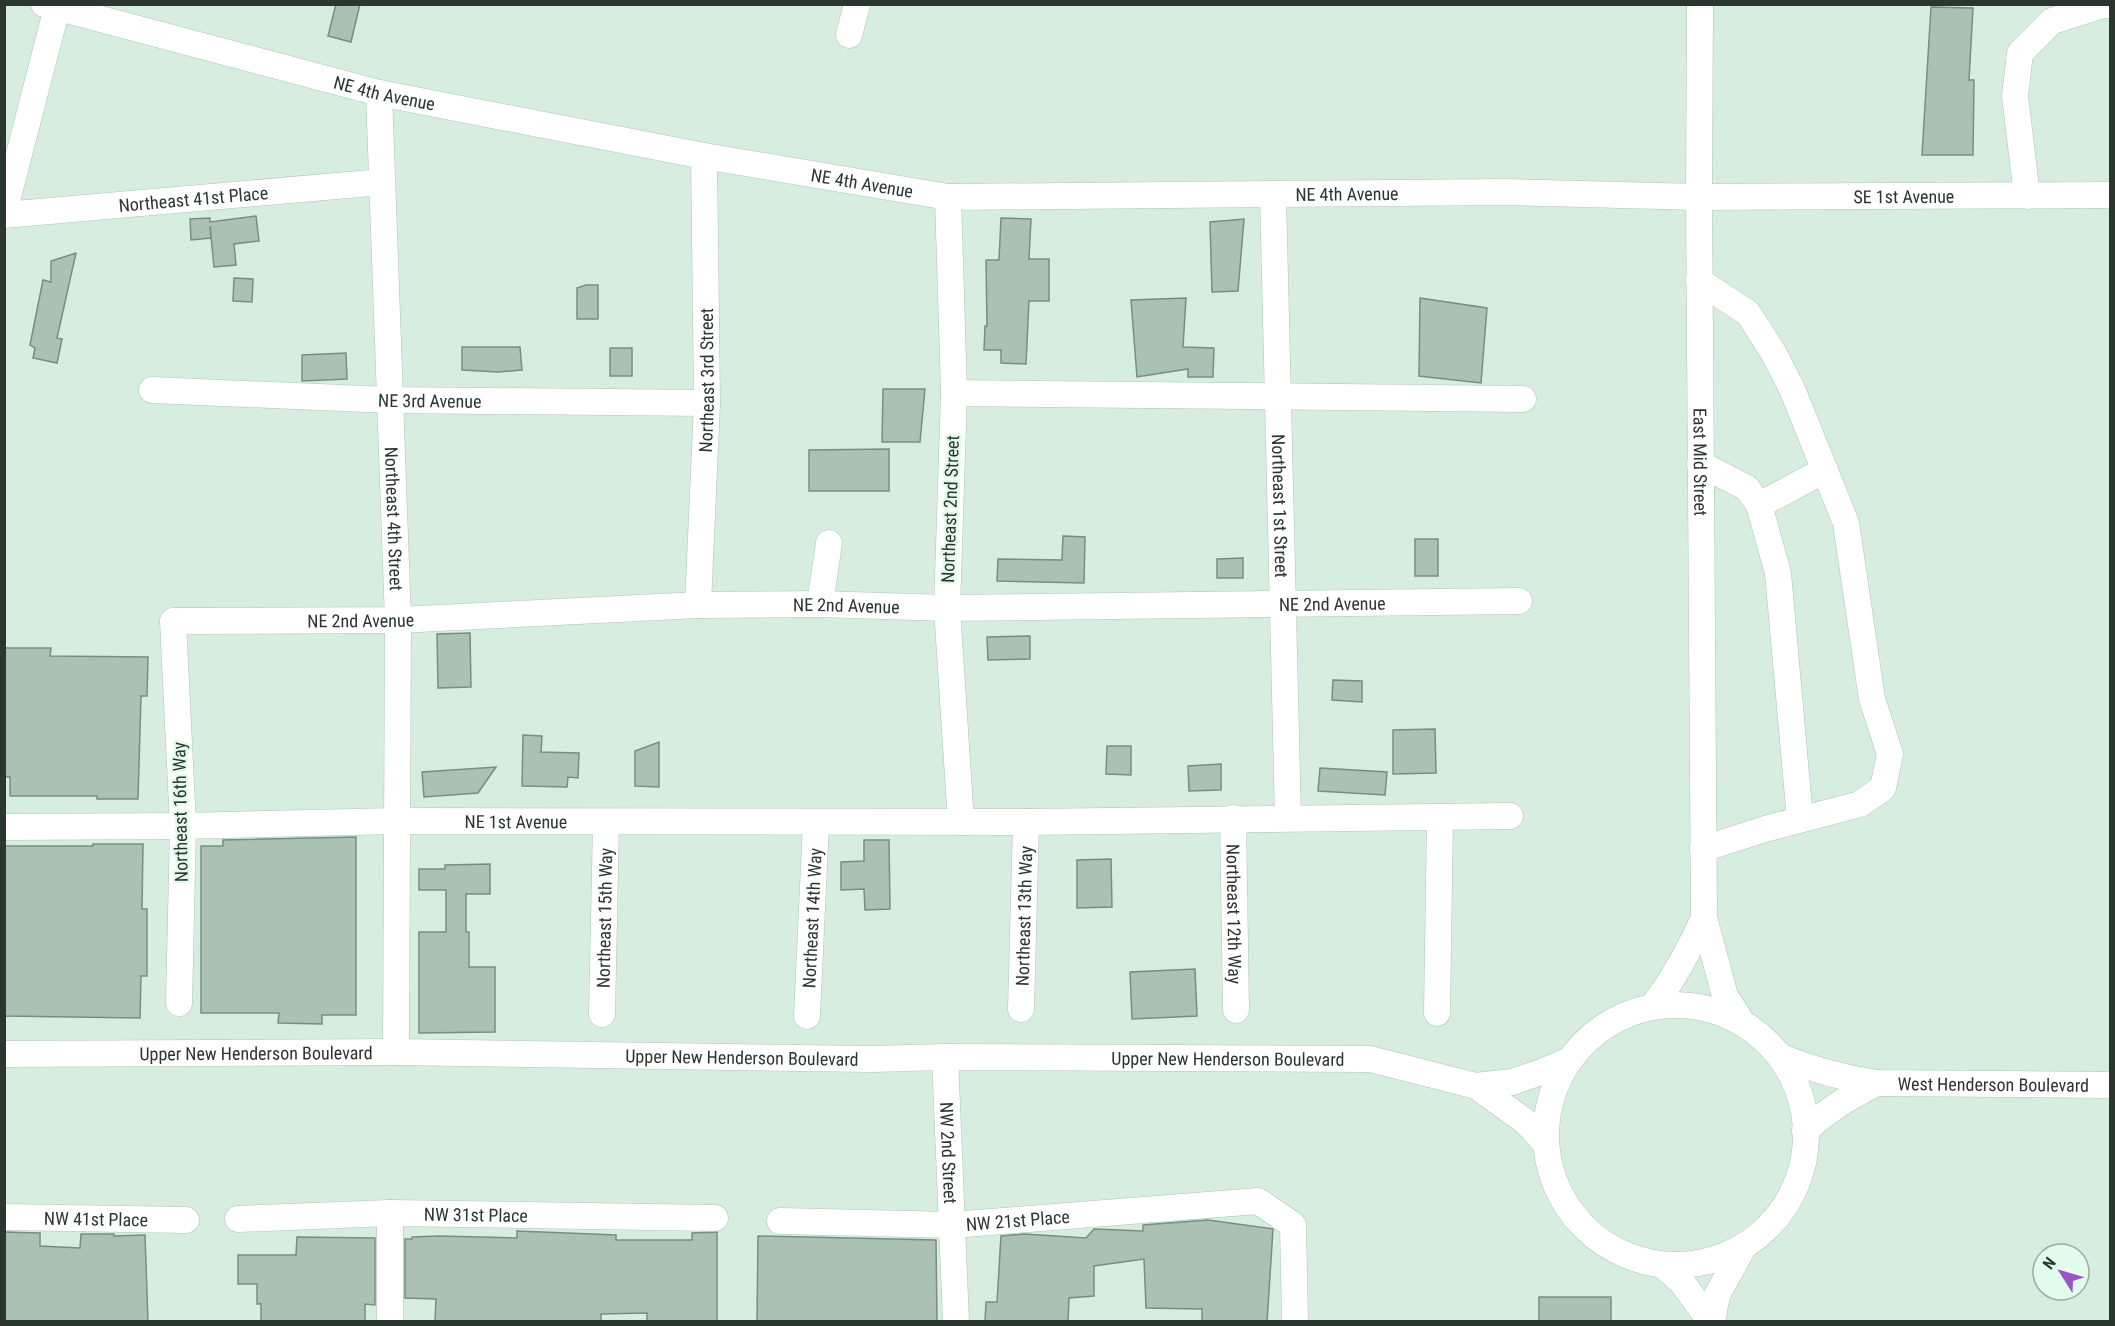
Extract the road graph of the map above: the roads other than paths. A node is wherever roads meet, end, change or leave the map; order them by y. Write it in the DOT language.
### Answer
graph roads {
  1 [pos="857,4"];
  2 [pos="1700,4"];
  3 [pos="2110,5"];
  4 [pos="53,6"];
  5 [pos="849,35"];
  6 [pos="379,93"];
  7 [pos="704,156"];
  8 [pos="382,182"];
  9 [pos="1273,194"];
  10 [pos="2110,195"];
  11 [pos="1698,196"];
  12 [pos="2027,196"];
  13 [pos="948,197"];
  14 [pos="4,214"];
  15 [pos="1699,282"];
  16 [pos="153,390"];
  17 [pos="954,393"];
  18 [pos="1278,396"];
  19 [pos="1523,399"];
  20 [pos="389,400"];
  21 [pos="706,403"];
  22 [pos="1700,464"];
  23 [pos="1825,470"];
  24 [pos="1759,505"];
  25 [pos="829,543"];
  26 [pos="1519,601"];
  27 [pos="820,604"];
  28 [pos="1283,604"];
  29 [pos="698,605"];
  30 [pos="947,608"];
  31 [pos="398,620"];
  32 [pos="173,621"];
  33 [pos="1510,816"];
  34 [pos="1440,817"];
  35 [pos="1233,818"];
  36 [pos="1288,818"];
  37 [pos="1800,819"];
  38 [pos="397,821"];
  39 [pos="606,822"];
  40 [pos="816,822"];
  41 [pos="961,822"];
  42 [pos="1026,822"];
  43 [pos="183,826"];
  44 [pos="4,827"];
  45 [pos="1703,849"];
  46 [pos="1704,918"];
  47 [pos="179,1004"];
  48 [pos="1652,1007"];
  49 [pos="1021,1009"];
  50 [pos="1236,1010"];
  51 [pos="1437,1013"];
  52 [pos="602,1014"];
  53 [pos="807,1017"];
  54 [pos="1742,1022"];
  55 [pos="396,1052"];
  56 [pos="4,1054"];
  57 [pos="945,1056"];
  58 [pos="1781,1057"];
  59 [pos="1570,1060"];
  60 [pos="1877,1083"];
  61 [pos="2110,1085"];
  62 [pos="1476,1086"];
  63 [pos="1805,1131"];
  64 [pos="1546,1144"];
  65 [pos="390,1213"];
  66 [pos="4,1217"];
  67 [pos="715,1218"];
  68 [pos="238,1219"];
  69 [pos="186,1220"];
  70 [pos="780,1221"];
  71 [pos="952,1225"];
  72 [pos="1744,1246"];
  73 [pos="1662,1265"];
  74 [pos="390,1322"];
  75 [pos="956,1322"];
  76 [pos="1295,1322"];
  77 [pos="1711,1322"];
  1 -- 5 [label="street"];
  2 -- 11 [label="street, East Mid Street"];
  3 -- 12 [label="street"];
  4 -- 6 [label="street, NE 4th Avenue"];
  4 -- 14 [label="street"];
  6 -- 7 [label="street, NE 4th Avenue"];
  6 -- 8 [label="street, Northeast 4th Street"];
  7 -- 13 [label="street, NE 4th Avenue"];
  7 -- 21 [label="street, Northeast 3rd Street"];
  8 -- 14 [label="street, Northeast 41st Place"];
  8 -- 20 [label="street, Northeast 4th Street"];
  9 -- 11 [label="street, NE 4th Avenue"];
  9 -- 13 [label="street, NE 4th Avenue"];
  9 -- 18 [label="street, Northeast 1st Street"];
  10 -- 12 [label="street, SE 1st Avenue"];
  11 -- 12 [label="street, SE 1st Avenue"];
  11 -- 15 [label="street, East Mid Street"];
  13 -- 17 [label="street, Northeast 2nd Street"];
  15 -- 22 [label="street, East Mid Street"];
  15 -- 23 [label="street"];
  16 -- 20 [label="street, NE 3rd Avenue"];
  17 -- 18 [label="street"];
  17 -- 30 [label="street, Northeast 2nd Street"];
  18 -- 19 [label="street"];
  18 -- 28 [label="street, Northeast 1st Street"];
  20 -- 21 [label="street, NE 3rd Avenue"];
  20 -- 31 [label="street, Northeast 4th Street"];
  21 -- 29 [label="street, Northeast 3rd Street"];
  22 -- 24 [label="street"];
  22 -- 45 [label="street, East Mid Street"];
  23 -- 24 [label="street"];
  23 -- 37 [label="street"];
  24 -- 37 [label="street"];
  25 -- 27 [label="street"];
  26 -- 28 [label="street, NE 2nd Avenue"];
  27 -- 29 [label="street, NE 2nd Avenue"];
  27 -- 30 [label="street, NE 2nd Avenue"];
  28 -- 30 [label="street, NE 2nd Avenue"];
  28 -- 36 [label="street, Northeast 1st Street"];
  29 -- 31 [label="street, NE 2nd Avenue"];
  30 -- 41 [label="street, Northeast 2nd Street"];
  31 -- 32 [label="street, NE 2nd Avenue"];
  31 -- 38 [label="street, Northeast 4th Street"];
  32 -- 43 [label="street, Northeast 16th Way"];
  33 -- 34 [label="street, NE 1st Avenue"];
  34 -- 36 [label="street, NE 1st Avenue"];
  34 -- 51 [label="street"];
  35 -- 36 [label="street, NE 1st Avenue"];
  35 -- 42 [label="street, NE 1st Avenue"];
  35 -- 50 [label="street, Northeast 12th Way"];
  37 -- 45 [label="street"];
  38 -- 39 [label="street, NE 1st Avenue"];
  38 -- 43 [label="street, NE 1st Avenue"];
  38 -- 55 [label="street, Northeast 4th Street"];
  39 -- 40 [label="street, NE 1st Avenue"];
  39 -- 52 [label="street, Northeast 15th Way"];
  40 -- 41 [label="street, NE 1st Avenue"];
  40 -- 53 [label="street, Northeast 14th Way"];
  41 -- 42 [label="street, NE 1st Avenue"];
  42 -- 49 [label="street, Northeast 13th Way"];
  43 -- 44 [label="street, NE 1st Avenue"];
  43 -- 47 [label="street, Northeast 16th Way"];
  45 -- 46 [label="street, East Mid Street"];
  46 -- 48 [label="street, East Mid Street"];
  46 -- 54 [label="street, East Mid Street"];
  48 -- 54 [label="street"];
  48 -- 59 [label="street"];
  54 -- 58 [label="street"];
  55 -- 56 [label="street, Upper New Henderson Boulevard"];
  55 -- 57 [label="street, Upper New Henderson Boulevard"];
  57 -- 62 [label="street, Upper New Henderson Boulevard"];
  57 -- 71 [label="street, NW 2nd Street"];
  58 -- 60 [label="street, West Henderson Boulevard"];
  58 -- 63 [label="street"];
  59 -- 62 [label="street, Upper New Henderson Boulevard"];
  59 -- 64 [label="street"];
  60 -- 61 [label="street, West Henderson Boulevard"];
  60 -- 63 [label="street, West Henderson Boulevard"];
  62 -- 64 [label="street, Upper New Henderson Boulevard"];
  63 -- 72 [label="street"];
  64 -- 73 [label="street"];
  65 -- 67 [label="street, NW 31st Place"];
  65 -- 68 [label="street, NW 31st Place"];
  65 -- 74 [label="street"];
  66 -- 69 [label="street, NW 41st Place"];
  70 -- 71 [label="street, NW 21st Place"];
  71 -- 75 [label="street, NW 2nd Street"];
  71 -- 76 [label="street, NW 21st Place"];
  72 -- 73 [label="street"];
  72 -- 77 [label="street"];
  73 -- 77 [label="street"];
}
